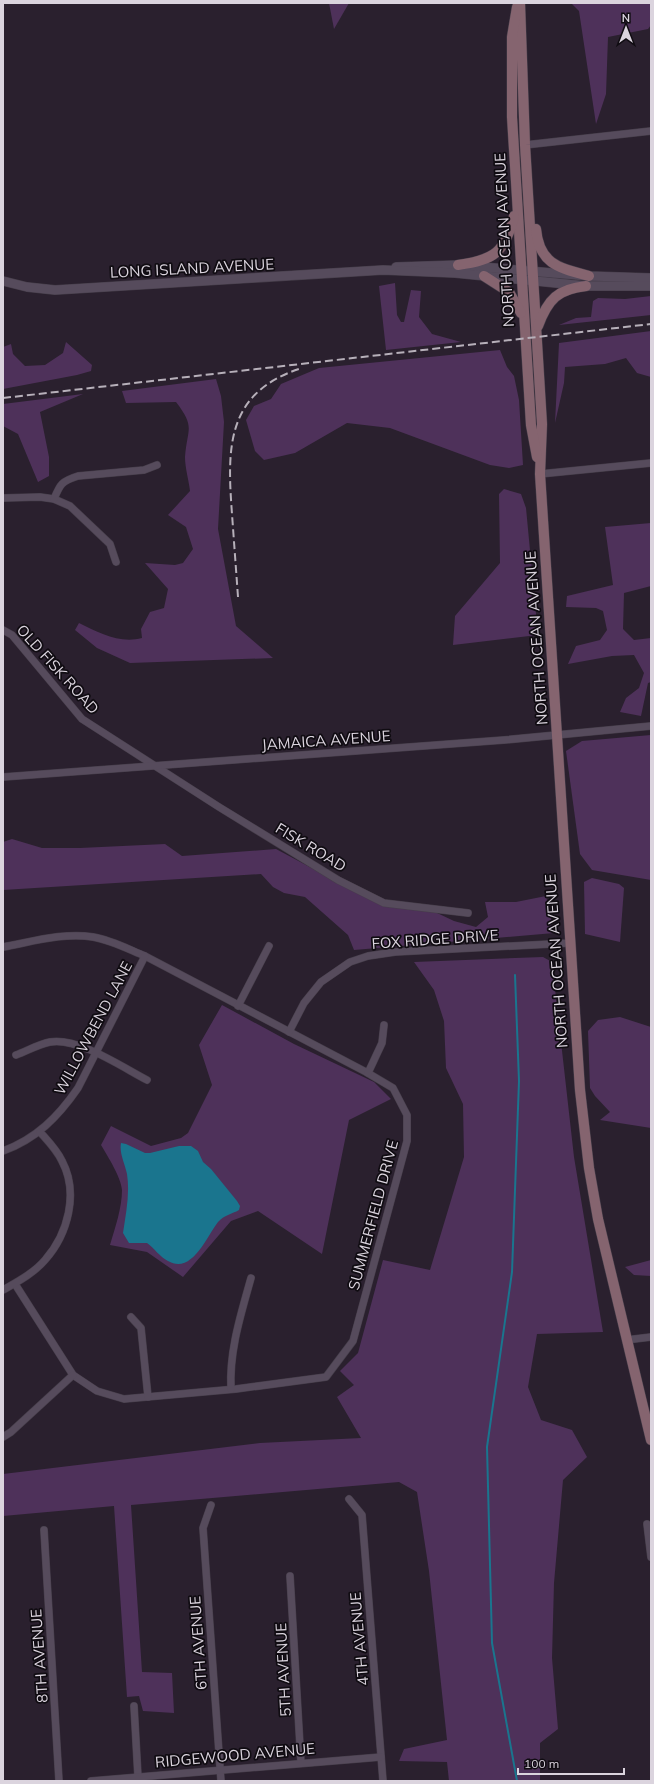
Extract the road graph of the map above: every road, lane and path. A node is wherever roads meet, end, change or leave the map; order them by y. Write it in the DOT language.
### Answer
graph roads {
  1 [pos="519,3"];
  2 [pos="651,131"];
  3 [pos="525,145"];
  4 [pos="527,181"];
  5 [pos="516,206"];
  6 [pos="458,265"];
  7 [pos="383,270"];
  8 [pos="521,275"];
  9 [pos="484,276"];
  10 [pos="533,276"];
  11 [pos="651,278"];
  12 [pos="3,281"];
  13 [pos="588,281"];
  14 [pos="651,286"];
  15 [pos="523,318"];
  16 [pos="537,330"];
  17 [pos="651,463"];
  18 [pos="157,466"];
  19 [pos="540,474"];
  20 [pos="3,498"];
  21 [pos="54,499"];
  22 [pos="116,562"];
  23 [pos="3,630"];
  24 [pos="651,726"];
  25 [pos="557,735"];
  26 [pos="154,766"];
  27 [pos="3,777"];
  28 [pos="468,913"];
  29 [pos="570,942"];
  30 [pos="269,946"];
  31 [pos="3,948"];
  32 [pos="145,956"];
  33 [pos="238,1006"];
  34 [pos="384,1025"];
  35 [pos="289,1032"];
  36 [pos="96,1053"];
  37 [pos="16,1055"];
  38 [pos="368,1073"];
  39 [pos="147,1080"];
  40 [pos="40,1132"];
  41 [pos="3,1151"];
  42 [pos="251,1278"];
  43 [pos="15,1284"];
  44 [pos="3,1290"];
  45 [pos="132,1317"];
  46 [pos="651,1337"];
  47 [pos="626,1340"];
  48 [pos="73,1375"];
  49 [pos="231,1389"];
  50 [pos="148,1397"];
  51 [pos="3,1437"];
  52 [pos="651,1440"];
  53 [pos="350,1499"];
  54 [pos="211,1505"];
  55 [pos="647,1524"];
  56 [pos="44,1530"];
  57 [pos="651,1557"];
  58 [pos="290,1576"];
  59 [pos="134,1706"];
  60 [pos="381,1757"];
  61 [pos="301,1763"];
  62 [pos="220,1769"];
  63 [pos="138,1777"];
  64 [pos="59,1781"];
  65 [pos="90,1781"];
  66 [pos="221,1781"];
  67 [pos="383,1781"];
  1 -- 3 [label="main road, NORTH OCEAN AVENUE"];
  1 -- 5 [label="main road, NORTH OCEAN AVENUE"];
  2 -- 3 [label="street"];
  3 -- 4 [label="main road, NORTH OCEAN AVENUE"];
  4 -- 10 [label="main road, NORTH OCEAN AVENUE"];
  4 -- 13 [label="main road"];
  5 -- 6 [label="main road"];
  5 -- 8 [label="main road, NORTH OCEAN AVENUE"];
  6 -- 7 [label="street, LONG ISLAND AVENUE"];
  6 -- 8 [label="street, LONG ISLAND AVENUE"];
  7 -- 9 [label="street, LONG ISLAND AVENUE"];
  7 -- 12 [label="street, LONG ISLAND AVENUE"];
  8 -- 9 [label="street, LONG ISLAND AVENUE"];
  8 -- 10 [label="street, LONG ISLAND AVENUE"];
  8 -- 15 [label="main road, NORTH OCEAN AVENUE"];
  9 -- 15 [label="main road"];
  10 -- 13 [label="street, LONG ISLAND AVENUE"];
  10 -- 16 [label="main road, NORTH OCEAN AVENUE"];
  11 -- 13 [label="street, LONG ISLAND AVENUE"];
  13 -- 14 [label="street, LONG ISLAND AVENUE"];
  13 -- 16 [label="main road"];
  15 -- 19 [label="main road, NORTH OCEAN AVENUE"];
  16 -- 19 [label="main road, NORTH OCEAN AVENUE"];
  17 -- 19 [label="street"];
  18 -- 21 [label="street"];
  19 -- 25 [label="main road, NORTH OCEAN AVENUE"];
  20 -- 21 [label="street"];
  21 -- 22 [label="street"];
  23 -- 26 [label="street, OLD FISK ROAD"];
  24 -- 25 [label="street, JAMAICA AVENUE"];
  25 -- 26 [label="street, JAMAICA AVENUE"];
  25 -- 29 [label="main road, NORTH OCEAN AVENUE"];
  26 -- 27 [label="street, JAMAICA AVENUE"];
  26 -- 28 [label="street, FISK ROAD"];
  29 -- 35 [label="street, FOX RIDGE DRIVE"];
  29 -- 47 [label="main road, NORTH OCEAN AVENUE"];
  30 -- 33 [label="street"];
  31 -- 32 [label="street, SUMMERFIELD DRIVE"];
  32 -- 33 [label="street, SUMMERFIELD DRIVE"];
  32 -- 36 [label="street, WILLOWBEND LANE"];
  33 -- 35 [label="street, SUMMERFIELD DRIVE"];
  34 -- 38 [label="street"];
  35 -- 38 [label="street, SUMMERFIELD DRIVE"];
  36 -- 37 [label="street"];
  36 -- 39 [label="street"];
  36 -- 40 [label="street, WILLOWBEND LANE"];
  38 -- 49 [label="street, SUMMERFIELD DRIVE"];
  40 -- 41 [label="street, WILLOWBEND LANE"];
  40 -- 43 [label="street"];
  42 -- 49 [label="street"];
  43 -- 44 [label="street"];
  43 -- 48 [label="street, SUMMERFIELD DRIVE"];
  45 -- 50 [label="street"];
  46 -- 47 [label="street"];
  47 -- 52 [label="main road, NORTH OCEAN AVENUE"];
  48 -- 50 [label="street, SUMMERFIELD DRIVE"];
  48 -- 51 [label="street"];
  49 -- 50 [label="street, SUMMERFIELD DRIVE"];
  53 -- 60 [label="street, 4TH AVENUE"];
  54 -- 62 [label="street, 6TH AVENUE"];
  55 -- 57 [label="street"];
  56 -- 64 [label="street, 8TH AVENUE"];
  58 -- 61 [label="street, 5TH AVENUE"];
  59 -- 63 [label="street"];
  60 -- 61 [label="street, RIDGEWOOD AVENUE"];
  60 -- 67 [label="street, 4TH AVENUE"];
  61 -- 62 [label="street, RIDGEWOOD AVENUE"];
  62 -- 63 [label="street, RIDGEWOOD AVENUE"];
  62 -- 66 [label="street, 6TH AVENUE"];
  63 -- 65 [label="street, RIDGEWOOD AVENUE"];
}
